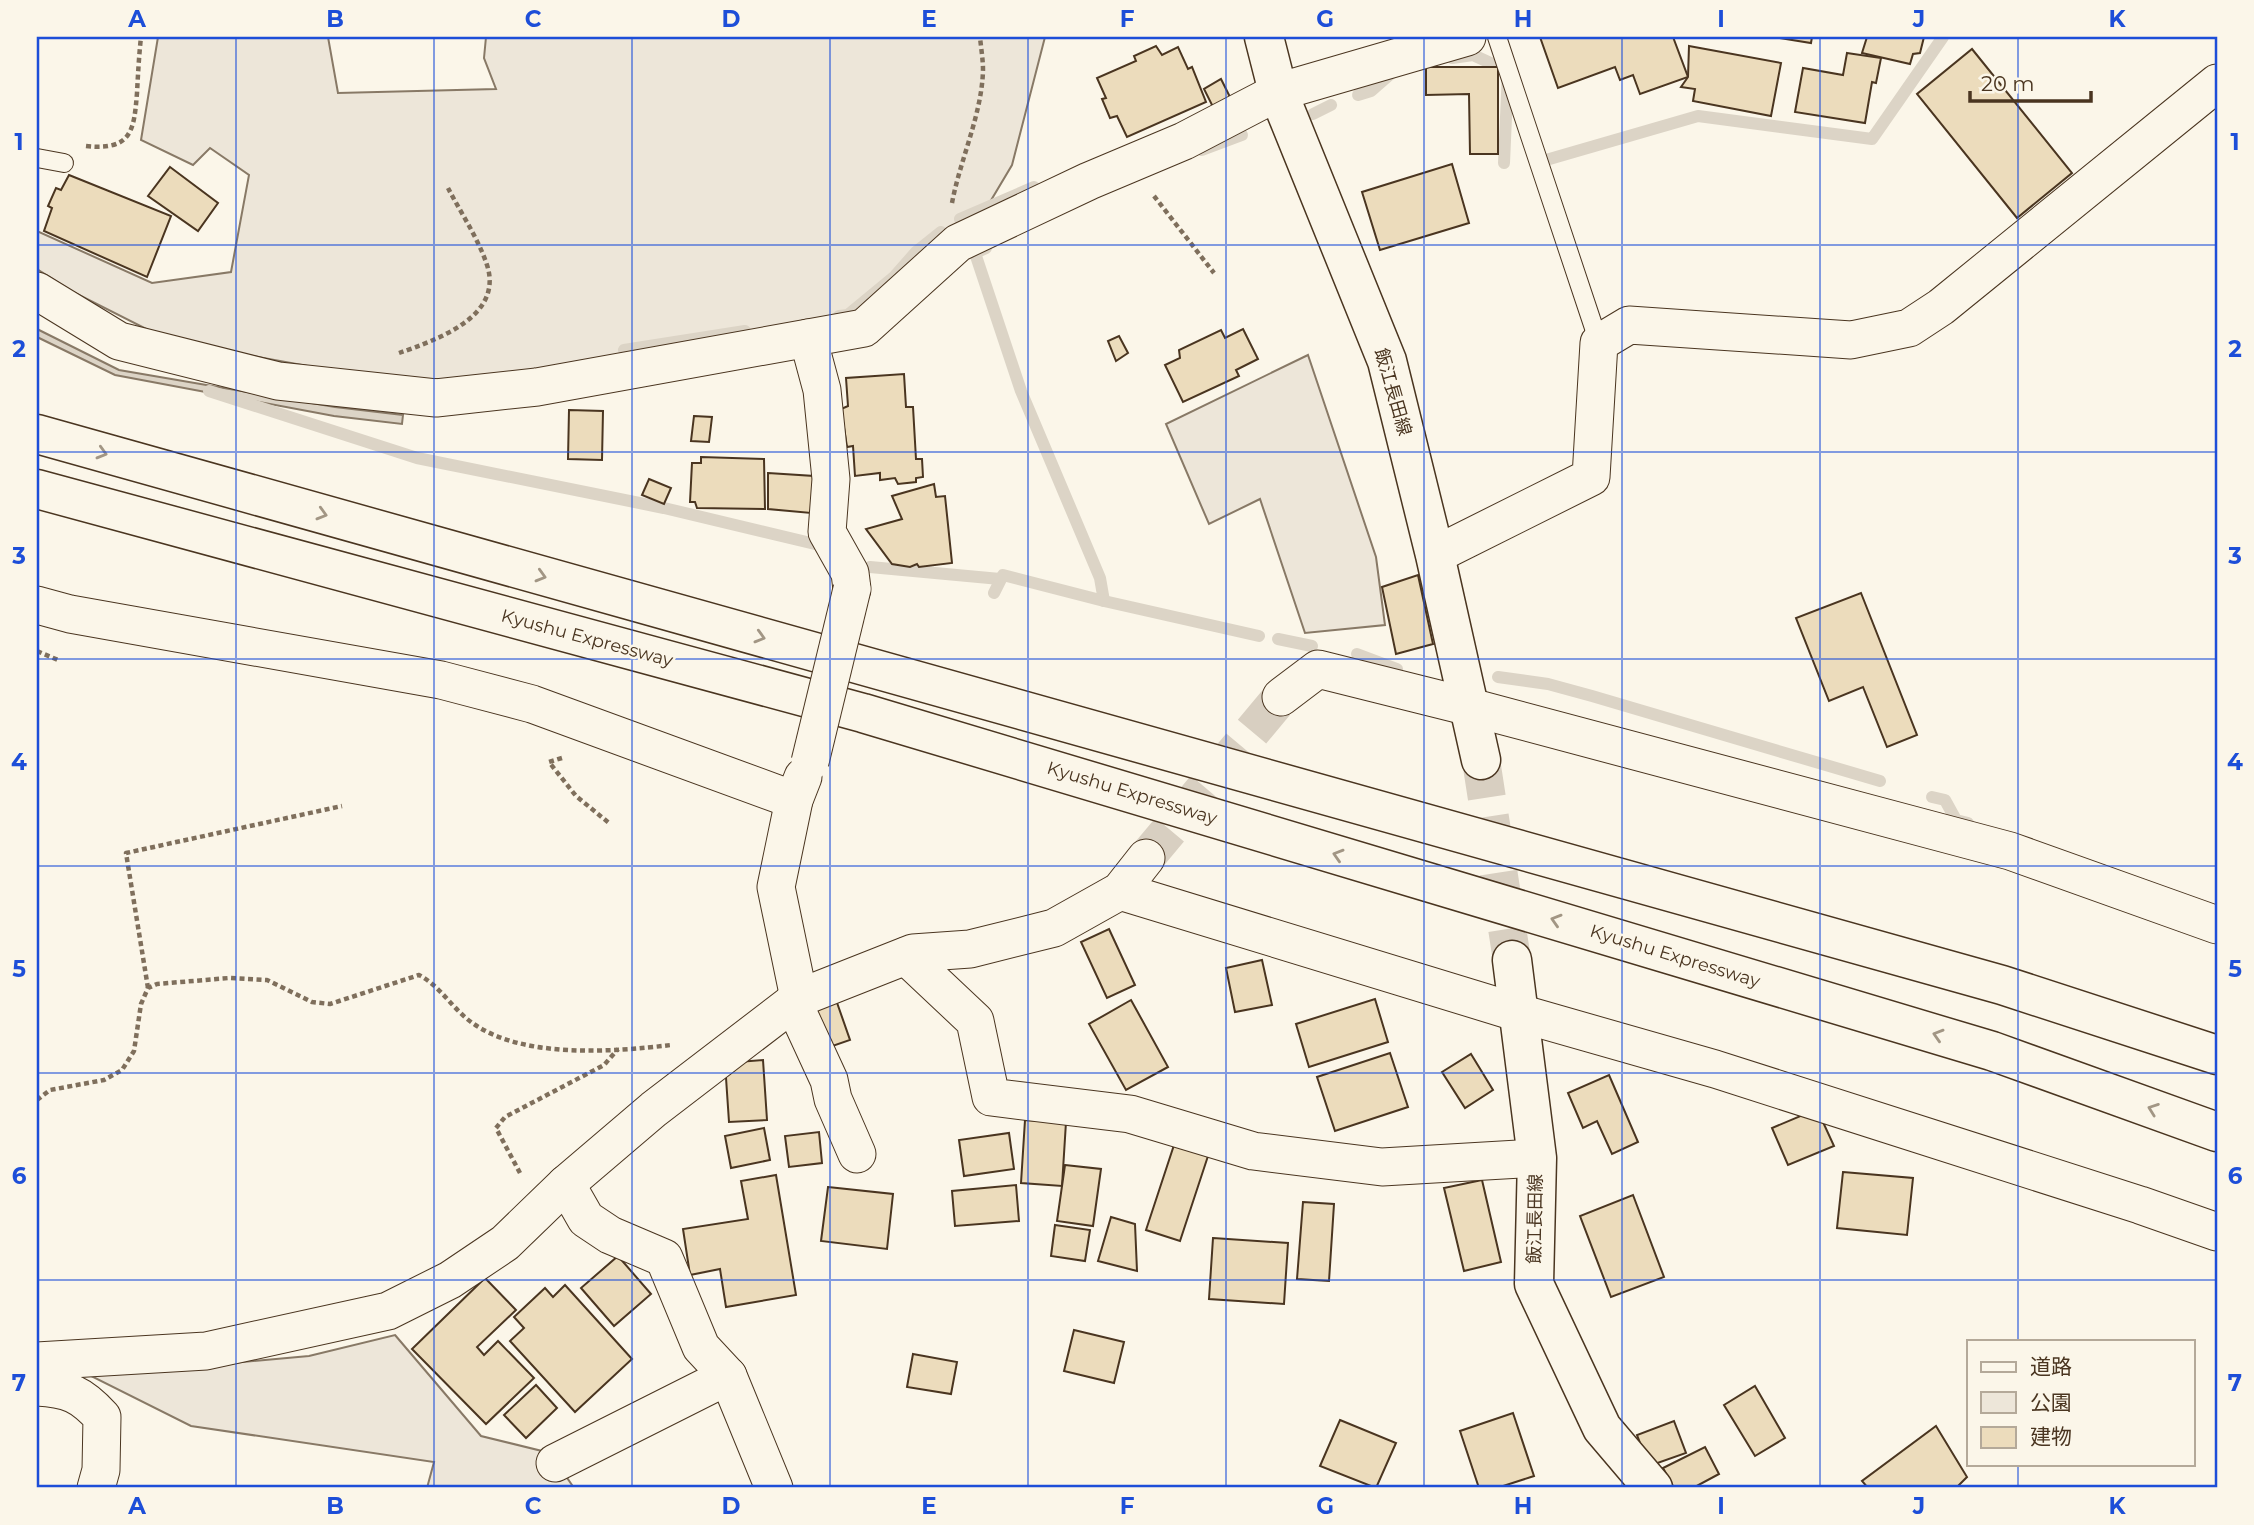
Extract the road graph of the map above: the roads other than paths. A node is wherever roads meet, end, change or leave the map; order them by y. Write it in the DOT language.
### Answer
graph roads {
  1 [pos="1264,37"];
  2 [pos="1467,37"];
  3 [pos="1497,37"];
  4 [pos="1404,46"];
  5 [pos="2217,83"];
  6 [pos="1278,92"];
  7 [pos="37,158"];
  8 [pos="64,163"];
  9 [pos="37,291"];
  10 [pos="808,338"];
  11 [pos="1600,343"];
  12 [pos="37,434"];
  13 [pos="37,489"];
  14 [pos="1435,555"];
  15 [pos="37,605"];
  16 [pos="1281,697"];
  17 [pos="1470,707"];
  18 [pos="1481,760"];
  19 [pos="794,800"];
  20 [pos="1146,858"];
  21 [pos="1120,891"];
  22 [pos="2217,925"];
  23 [pos="906,956"];
  24 [pos="1512,960"];
  25 [pos="796,1000"];
  26 [pos="1519,1013"];
  27 [pos="2217,1055"];
  28 [pos="2217,1132"];
  29 [pos="857,1154"];
  30 [pos="1536,1158"];
  31 [pos="566,1184"];
  32 [pos="2217,1232"];
  33 [pos="37,1361"];
  34 [pos="728,1376"];
  35 [pos="37,1387"];
  36 [pos="555,1463"];
  37 [pos="96,1488"];
  38 [pos="773,1488"];
  39 [pos="1653,1488"];
  1 -- 6 [label="main road, 飯江長田線"];
  2 -- 4 [label="street"];
  3 -- 11 [label="lane"];
  4 -- 6 [label="street"];
  5 -- 11 [label="street"];
  6 -- 10 [label="street"];
  6 -- 14 [label="main road, 飯江長田線"];
  7 -- 8 [label="lane"];
  9 -- 10 [label="street"];
  10 -- 19 [label="street, bridge"];
  11 -- 14 [label="street"];
  12 -- 27 [label="main road, one-way"];
  28 -- 13 [label="main road, Kyushu Expressway, one-way"];
  14 -- 17 [label="main road, 飯江長田線"];
  15 -- 19 [label="street"];
  16 -- 17 [label="street"];
  17 -- 18 [label="main road, 飯江長田線"];
  17 -- 22 [label="street"];
  19 -- 25 [label="street"];
  20 -- 21 [label="street"];
  21 -- 23 [label="street"];
  21 -- 26 [label="street"];
  23 -- 25 [label="street"];
  23 -- 30 [label="street"];
  24 -- 26 [label="main road, 飯江長田線"];
  25 -- 29 [label="street"];
  25 -- 31 [label="street"];
  26 -- 30 [label="main road, 飯江長田線"];
  26 -- 32 [label="street"];
  30 -- 39 [label="main road, 飯江長田線"];
  31 -- 33 [label="street"];
  31 -- 34 [label="street"];
  34 -- 36 [label="street"];
  34 -- 38 [label="street"];
  35 -- 37 [label="street"];
}
